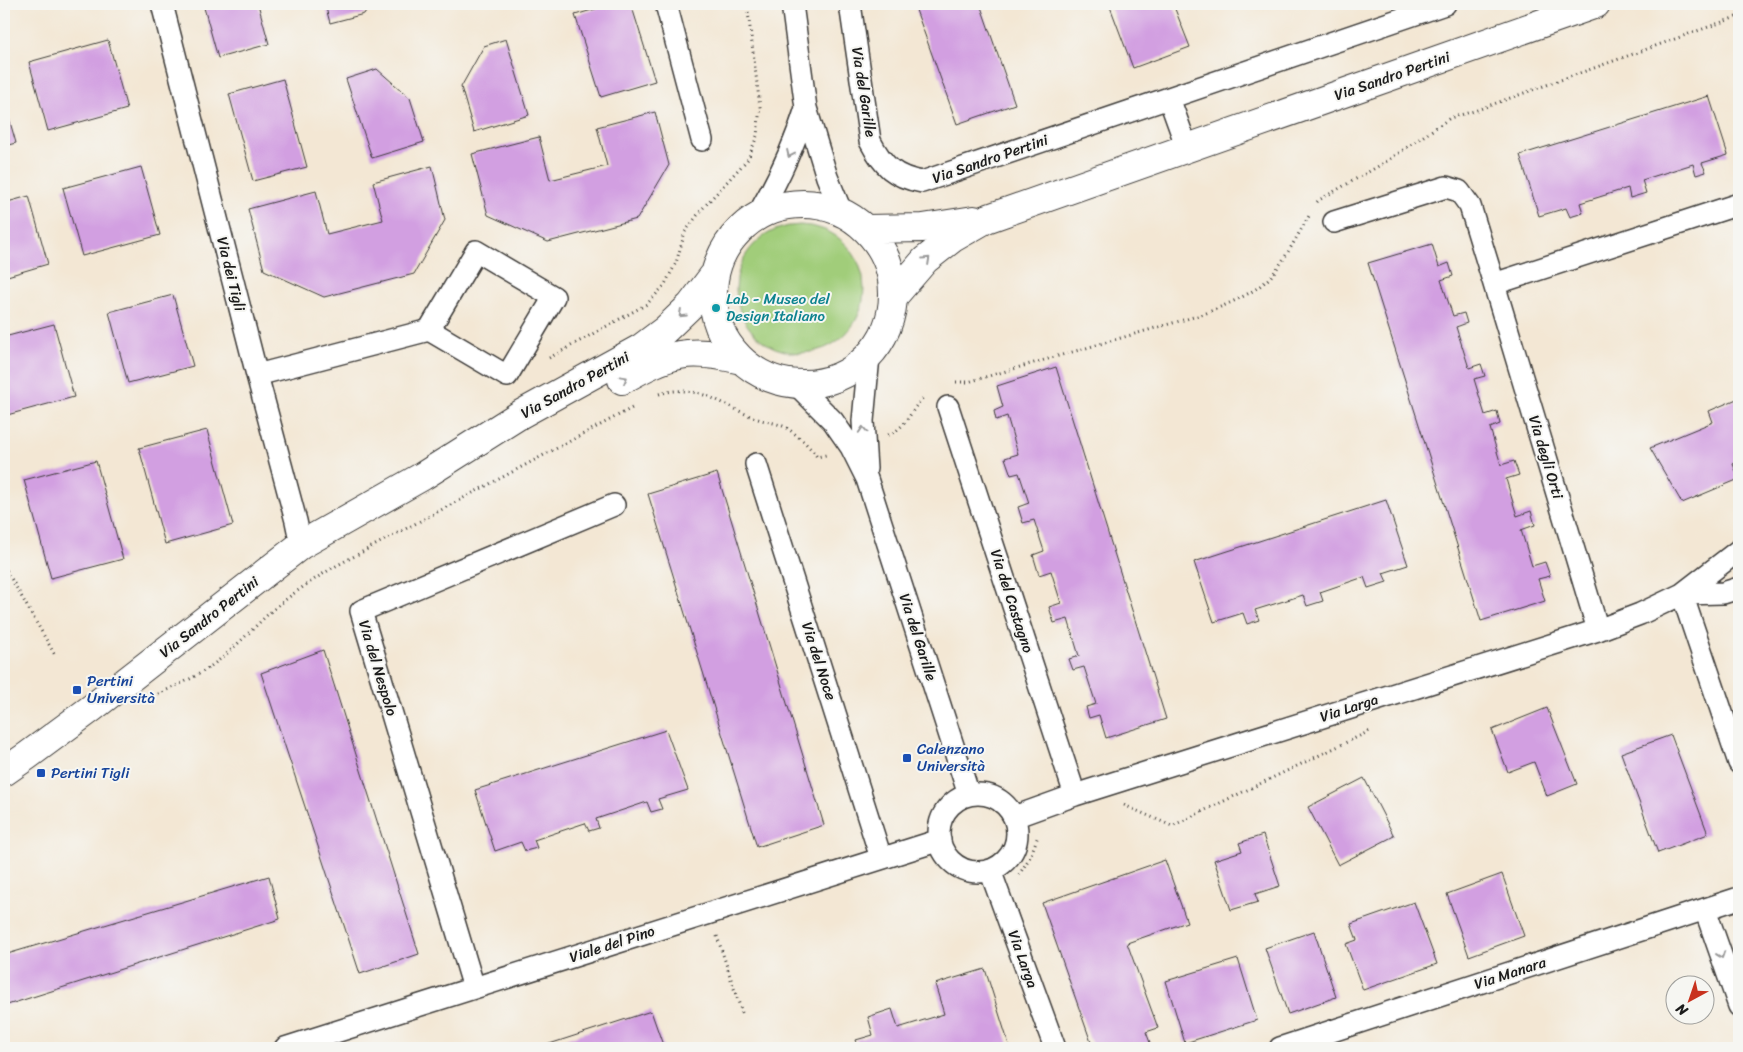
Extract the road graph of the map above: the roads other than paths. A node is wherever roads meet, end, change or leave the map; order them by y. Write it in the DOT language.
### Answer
graph roads {
  1 [pos="162,4"];
  2 [pos="666,4"];
  3 [pos="792,4"];
  4 [pos="850,4"];
  5 [pos="1445,4"];
  6 [pos="1596,4"];
  7 [pos="1169,98"];
  8 [pos="806,108"];
  9 [pos="702,140"];
  10 [pos="1187,148"];
  11 [pos="895,173"];
  12 [pos="1739,204"];
  13 [pos="840,210"];
  14 [pos="759,213"];
  15 [pos="986,219"];
  16 [pos="1334,222"];
  17 [pos="866,229"];
  18 [pos="713,276"];
  19 [pos="1494,284"];
  20 [pos="894,296"];
  21 [pos="429,330"];
  22 [pos="869,356"];
  23 [pos="741,360"];
  24 [pos="257,375"];
  25 [pos="796,384"];
  26 [pos="948,407"];
  27 [pos="756,464"];
  28 [pos="423,476"];
  29 [pos="866,479"];
  30 [pos="614,505"];
  31 [pos="301,545"];
  32 [pos="1739,550"];
  33 [pos="1739,588"];
  34 [pos="1682,594"];
  35 [pos="1598,630"];
  36 [pos="1739,763"];
  37 [pos="4,772"];
  38 [pos="969,795"];
  39 [pos="1075,795"];
  40 [pos="1014,817"];
  41 [pos="940,840"];
  42 [pos="881,858"];
  43 [pos="990,870"];
  44 [pos="1739,898"];
  45 [pos="1706,909"];
  46 [pos="474,988"];
  47 [pos="1739,1006"];
  48 [pos="285,1048"];
  49 [pos="1055,1048"];
  50 [pos="1280,1048"];
  1 -- 24 [label="street, Via dei Tigli"];
  2 -- 9 [label="street"];
  3 -- 8 [label="street"];
  4 -- 11 [label="street, Via del Garille"];
  5 -- 7 [label="street, Via Sandro Pertini"];
  6 -- 10 [label="street, Via Sandro Pertini"];
  7 -- 10 [label="street"];
  7 -- 11 [label="street, Via Sandro Pertini"];
  8 -- 13 [label="street"];
  8 -- 14 [label="street, one-way"];
  10 -- 15 [label="street, Via Sandro Pertini"];
  12 -- 19 [label="street"];
  13 -- 14 [label="street, Via Sandro Pertini"];
  13 -- 17 [label="street, Via Sandro Pertini"];
  14 -- 18 [label="street, Via Sandro Pertini"];
  15 -- 17 [label="street, Via Sandro Pertini"];
  20 -- 15 [label="street, Via Sandro Pertini, one-way"];
  16 -- 19 [label="street, Via degli Orti"];
  17 -- 20 [label="street, Via Sandro Pertini"];
  18 -- 23 [label="street, Via Sandro Pertini"];
  18 -- 28 [label="street, Via Sandro Pertini, one-way"];
  19 -- 35 [label="street, Via degli Orti"];
  20 -- 22 [label="street, Via Sandro Pertini"];
  21 -- 21 [label="street"];
  21 -- 24 [label="street"];
  22 -- 25 [label="street, Via Sandro Pertini"];
  29 -- 22 [label="street, Via del Garille, one-way"];
  23 -- 25 [label="street, Via Sandro Pertini"];
  28 -- 23 [label="street, Via Sandro Pertini, one-way"];
  24 -- 31 [label="street, Via dei Tigli"];
  25 -- 29 [label="street, Via del Garille"];
  26 -- 39 [label="street, Via del Castagno"];
  27 -- 42 [label="street, Via del Noce"];
  28 -- 31 [label="street, Via Sandro Pertini"];
  29 -- 38 [label="street, Via del Garille"];
  30 -- 46 [label="street, Via del Nespolo"];
  31 -- 37 [label="street, Via Sandro Pertini"];
  32 -- 34 [label="street, Via Larga"];
  33 -- 34 [label="street, Via Larga"];
  34 -- 35 [label="street, Via Larga"];
  34 -- 36 [label="street"];
  35 -- 39 [label="street, Via Larga"];
  38 -- 40 [label="street"];
  38 -- 41 [label="street"];
  39 -- 40 [label="street, Via Larga"];
  40 -- 43 [label="street"];
  41 -- 42 [label="street, Viale del Pino"];
  41 -- 43 [label="street"];
  42 -- 46 [label="street, Viale del Pino"];
  43 -- 49 [label="street, Via Larga"];
  44 -- 45 [label="street, Via Manara"];
  45 -- 47 [label="street, one-way"];
  45 -- 50 [label="street, Via Manara"];
  46 -- 48 [label="street, Viale del Pino"];
}
